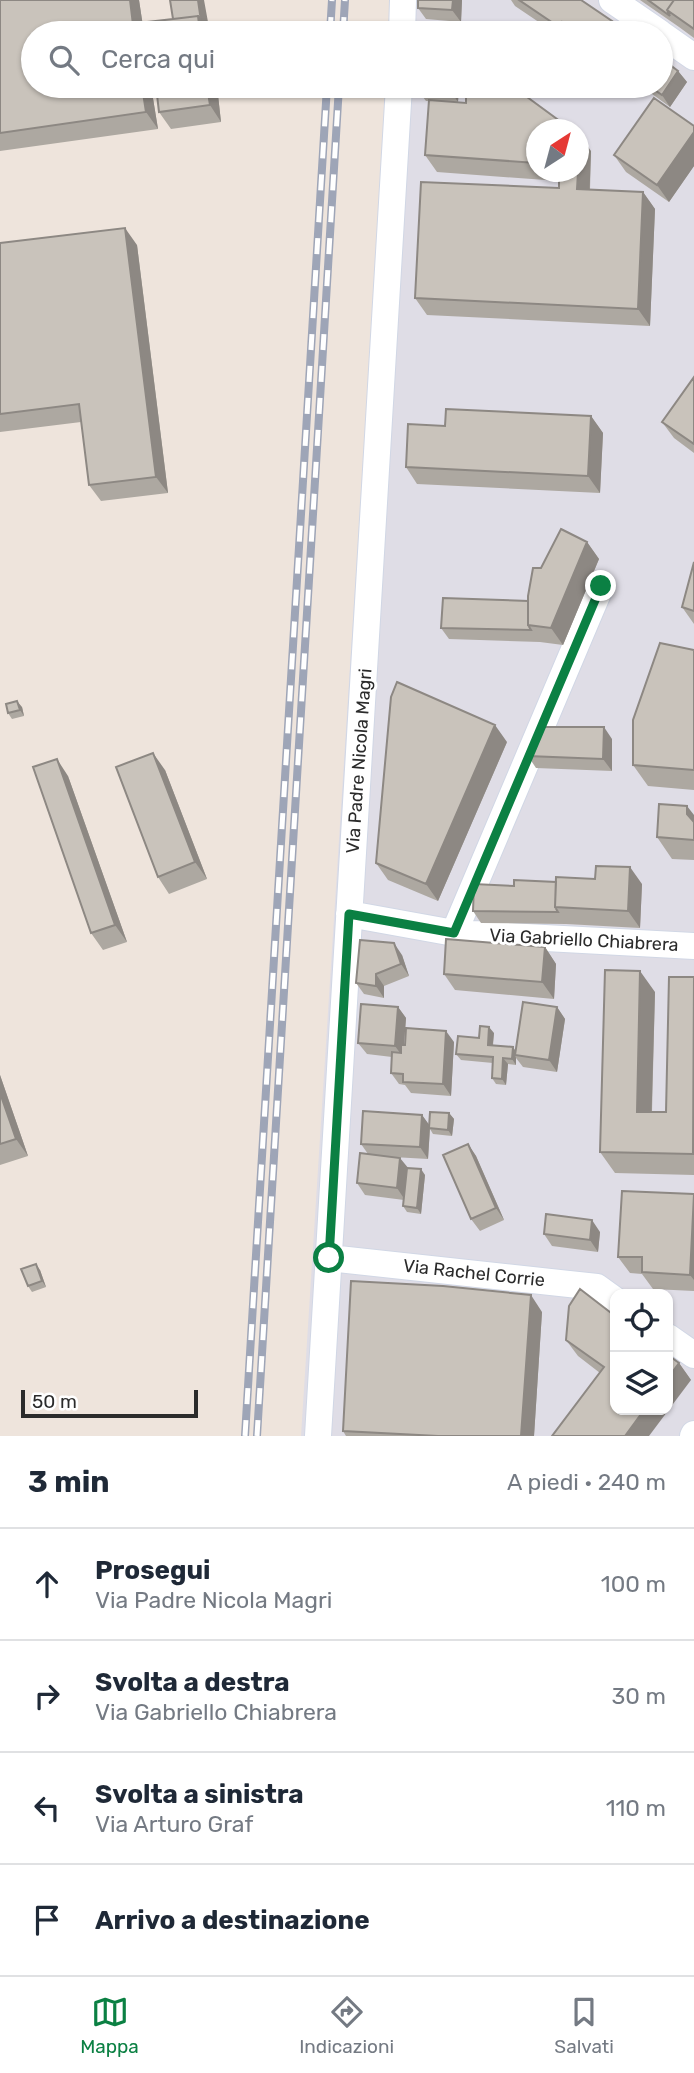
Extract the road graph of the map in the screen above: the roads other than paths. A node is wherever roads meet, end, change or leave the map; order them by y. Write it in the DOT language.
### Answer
graph roads {
  1 [pos="403,0"];
  2 [pos="612,0"];
  3 [pos="402,21"];
  4 [pos="642,21"];
  5 [pos="673,43"];
  6 [pos="694,57"];
  7 [pos="398,98"];
  8 [pos="601,586"];
  9 [pos="349,914"];
  10 [pos="454,933"];
  11 [pos="694,946"];
  12 [pos="329,1258"];
  13 [pos="610,1296"];
  14 [pos="673,1341"];
  15 [pos="694,1355"];
  16 [pos="318,1436"];
  1 -- 3 [label="street"];
  2 -- 4 [label="street"];
  5 -- 6 [label="street"];
  7 -- 9 [label="street, Via Padre Nicola Magri"];
  8 -- 10 [label="street"];
  9 -- 10 [label="street, Via Gabriello Chiabrera"];
  9 -- 12 [label="street, Via Padre Nicola Magri"];
  10 -- 11 [label="street, Via Gabriello Chiabrera"];
  12 -- 13 [label="street, Via Rachel Corrie"];
  12 -- 16 [label="street, Via Padre Nicola Magri"];
  14 -- 15 [label="street"];
}
